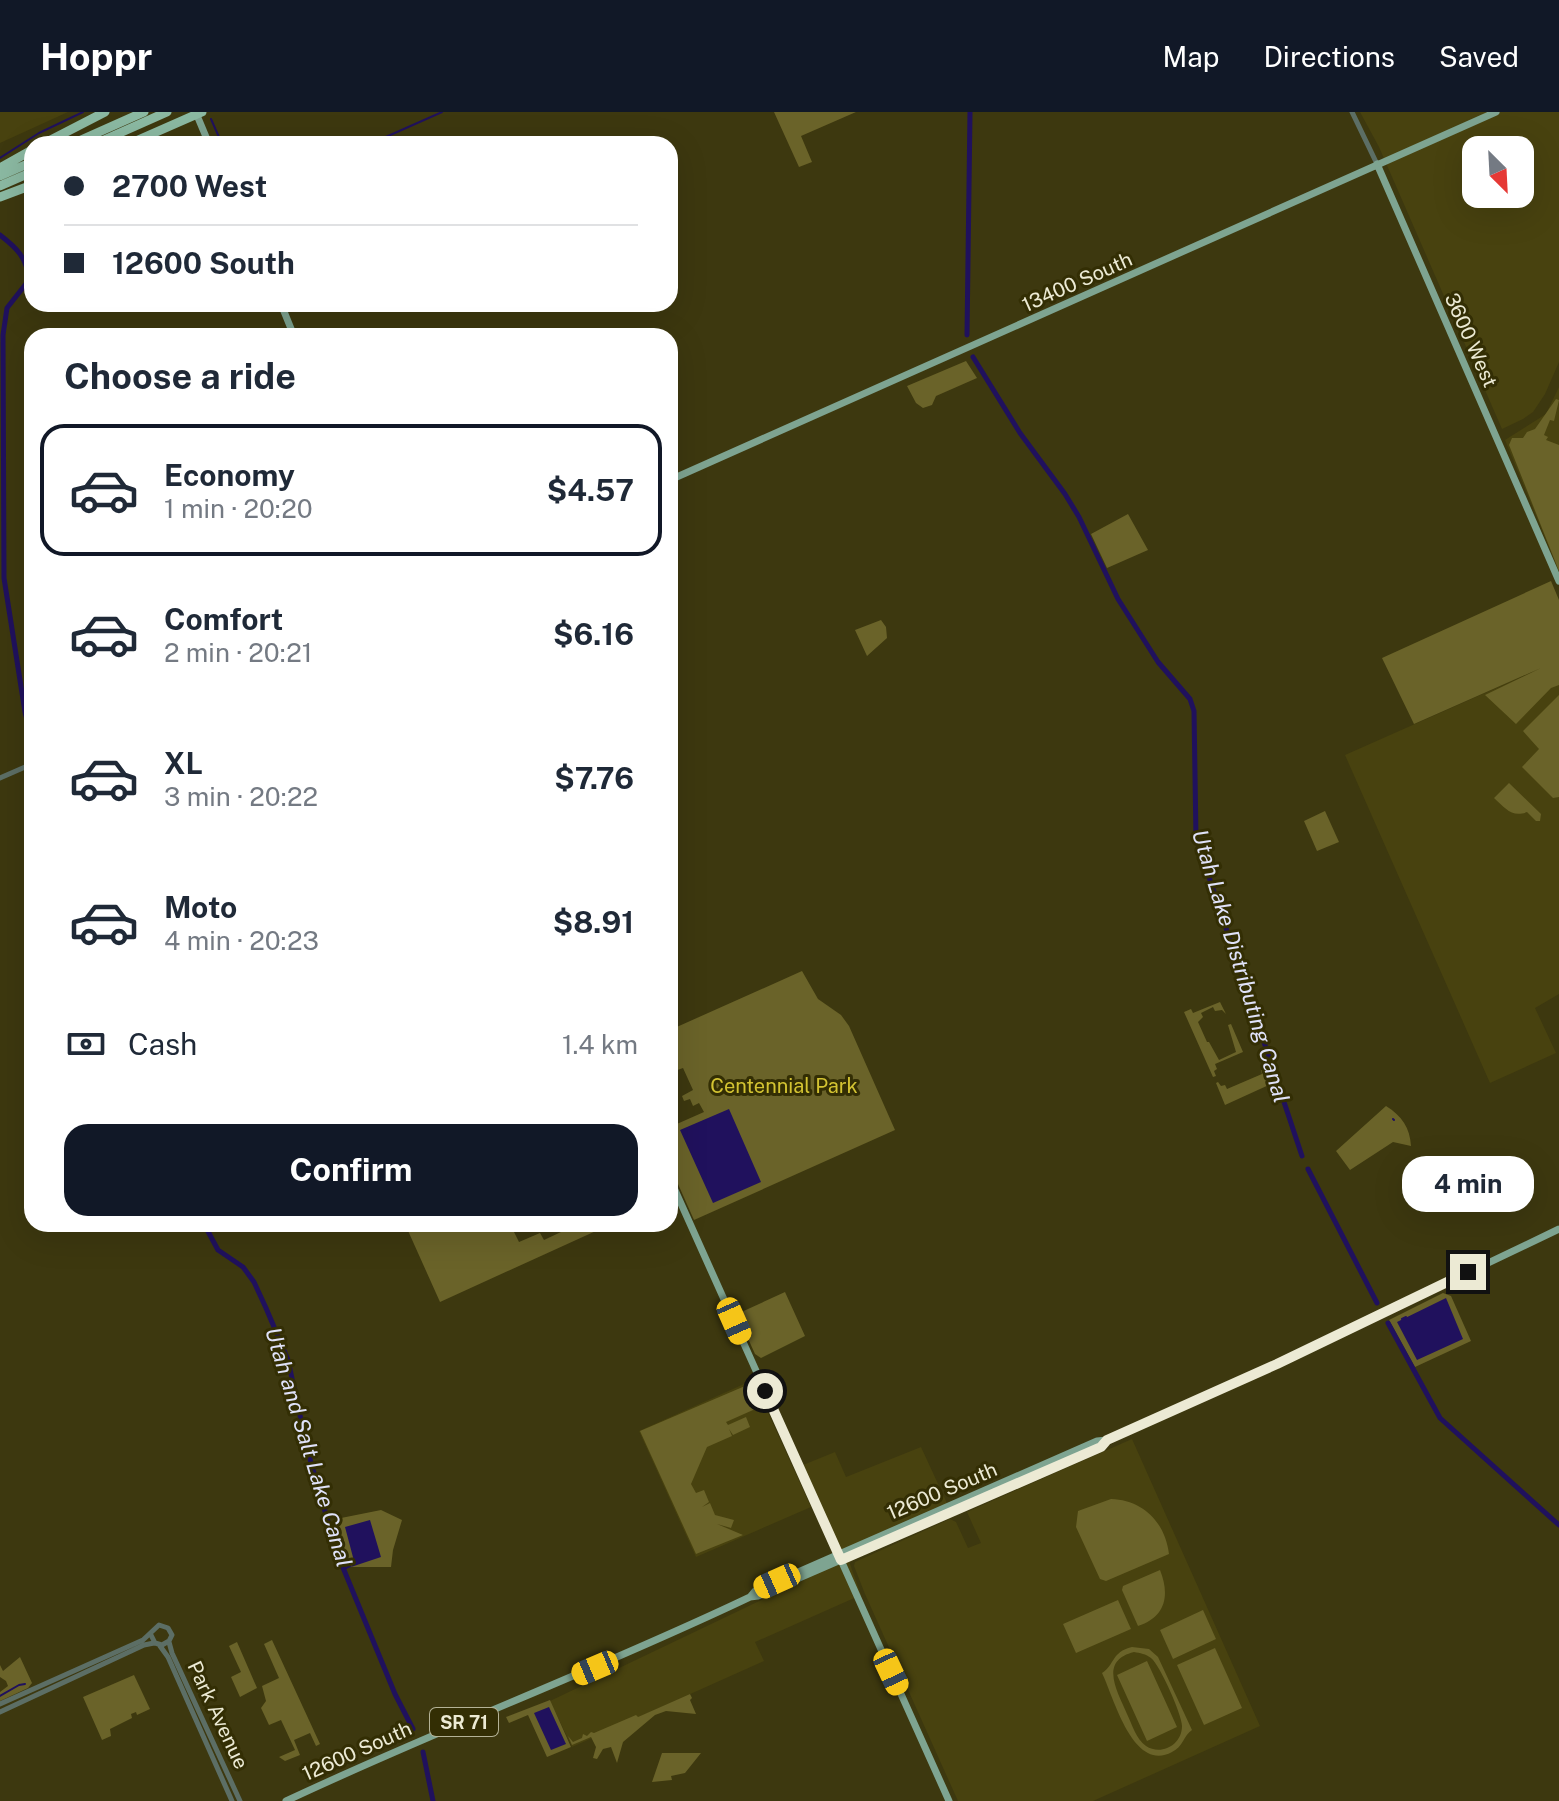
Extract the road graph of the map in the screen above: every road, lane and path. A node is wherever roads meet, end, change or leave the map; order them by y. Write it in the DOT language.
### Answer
graph roads {
  1 [pos="105,112"];
  2 [pos="144,112"];
  3 [pos="167,112"];
  4 [pos="1352,112"];
  5 [pos="1496,112"];
  6 [pos="198,113"];
  7 [pos="58,136"];
  8 [pos="90,136"];
  9 [pos="113,136"];
  10 [pos="147,136"];
  11 [pos="206,136"];
  12 [pos="24,154"];
  13 [pos="1377,164"];
  14 [pos="24,166"];
  15 [pos="0,168"];
  16 [pos="0,176"];
  17 [pos="24,176"];
  18 [pos="0,186"];
  19 [pos="24,188"];
  20 [pos="0,197"];
  21 [pos="678,476"];
  22 [pos="1559,581"];
  23 [pos="24,768"];
  24 [pos="0,778"];
  25 [pos="678,1197"];
  26 [pos="1559,1229"];
  27 [pos="1107,1440"];
  28 [pos="994,1486"];
  29 [pos="956,1511"];
  30 [pos="839,1557"];
  31 [pos="151,1635"];
  32 [pos="169,1641"];
  33 [pos="157,1644"];
  34 [pos="0,1704"];
  35 [pos="0,1712"];
  36 [pos="232,1801"];
  37 [pos="240,1801"];
  38 [pos="286,1801"];
  39 [pos="949,1801"];
  1 -- 7 [label="highway"];
  2 -- 8 [label="highway"];
  3 -- 9 [label="highway"];
  4 -- 13 [label="street, 3600 West"];
  5 -- 13 [label="main road, 13400 South"];
  6 -- 10 [label="highway"];
  6 -- 11 [label="main road"];
  12 -- 15 [label="highway"];
  13 -- 21 [label="main road, 13400 South"];
  13 -- 22 [label="main road, 3600 West"];
  14 -- 16 [label="highway"];
  17 -- 18 [label="highway"];
  19 -- 20 [label="highway"];
  23 -- 24 [label="street"];
  25 -- 30 [label="main road"];
  26 -- 27 [label="main road, 12600 South / SR 71"];
  27 -- 28 [label="main road, 12600 South / SR 71"];
  27 -- 29 [label="main road, 12600 South / SR 71"];
  28 -- 29 [label="main road"];
  28 -- 30 [label="main road, 12600 South / SR 71"];
  29 -- 30 [label="main road, 12600 South / SR 71"];
  30 -- 38 [label="main road, 12600 South / SR 71"];
  30 -- 39 [label="main road"];
  31 -- 32 [label="street, Park Avenue"];
  31 -- 33 [label="street, Park Avenue"];
  31 -- 34 [label="street"];
  32 -- 33 [label="street, Park Avenue"];
  32 -- 37 [label="street, Park Avenue"];
  33 -- 35 [label="street, Park Avenue"];
  33 -- 36 [label="street, Park Avenue"];
}
